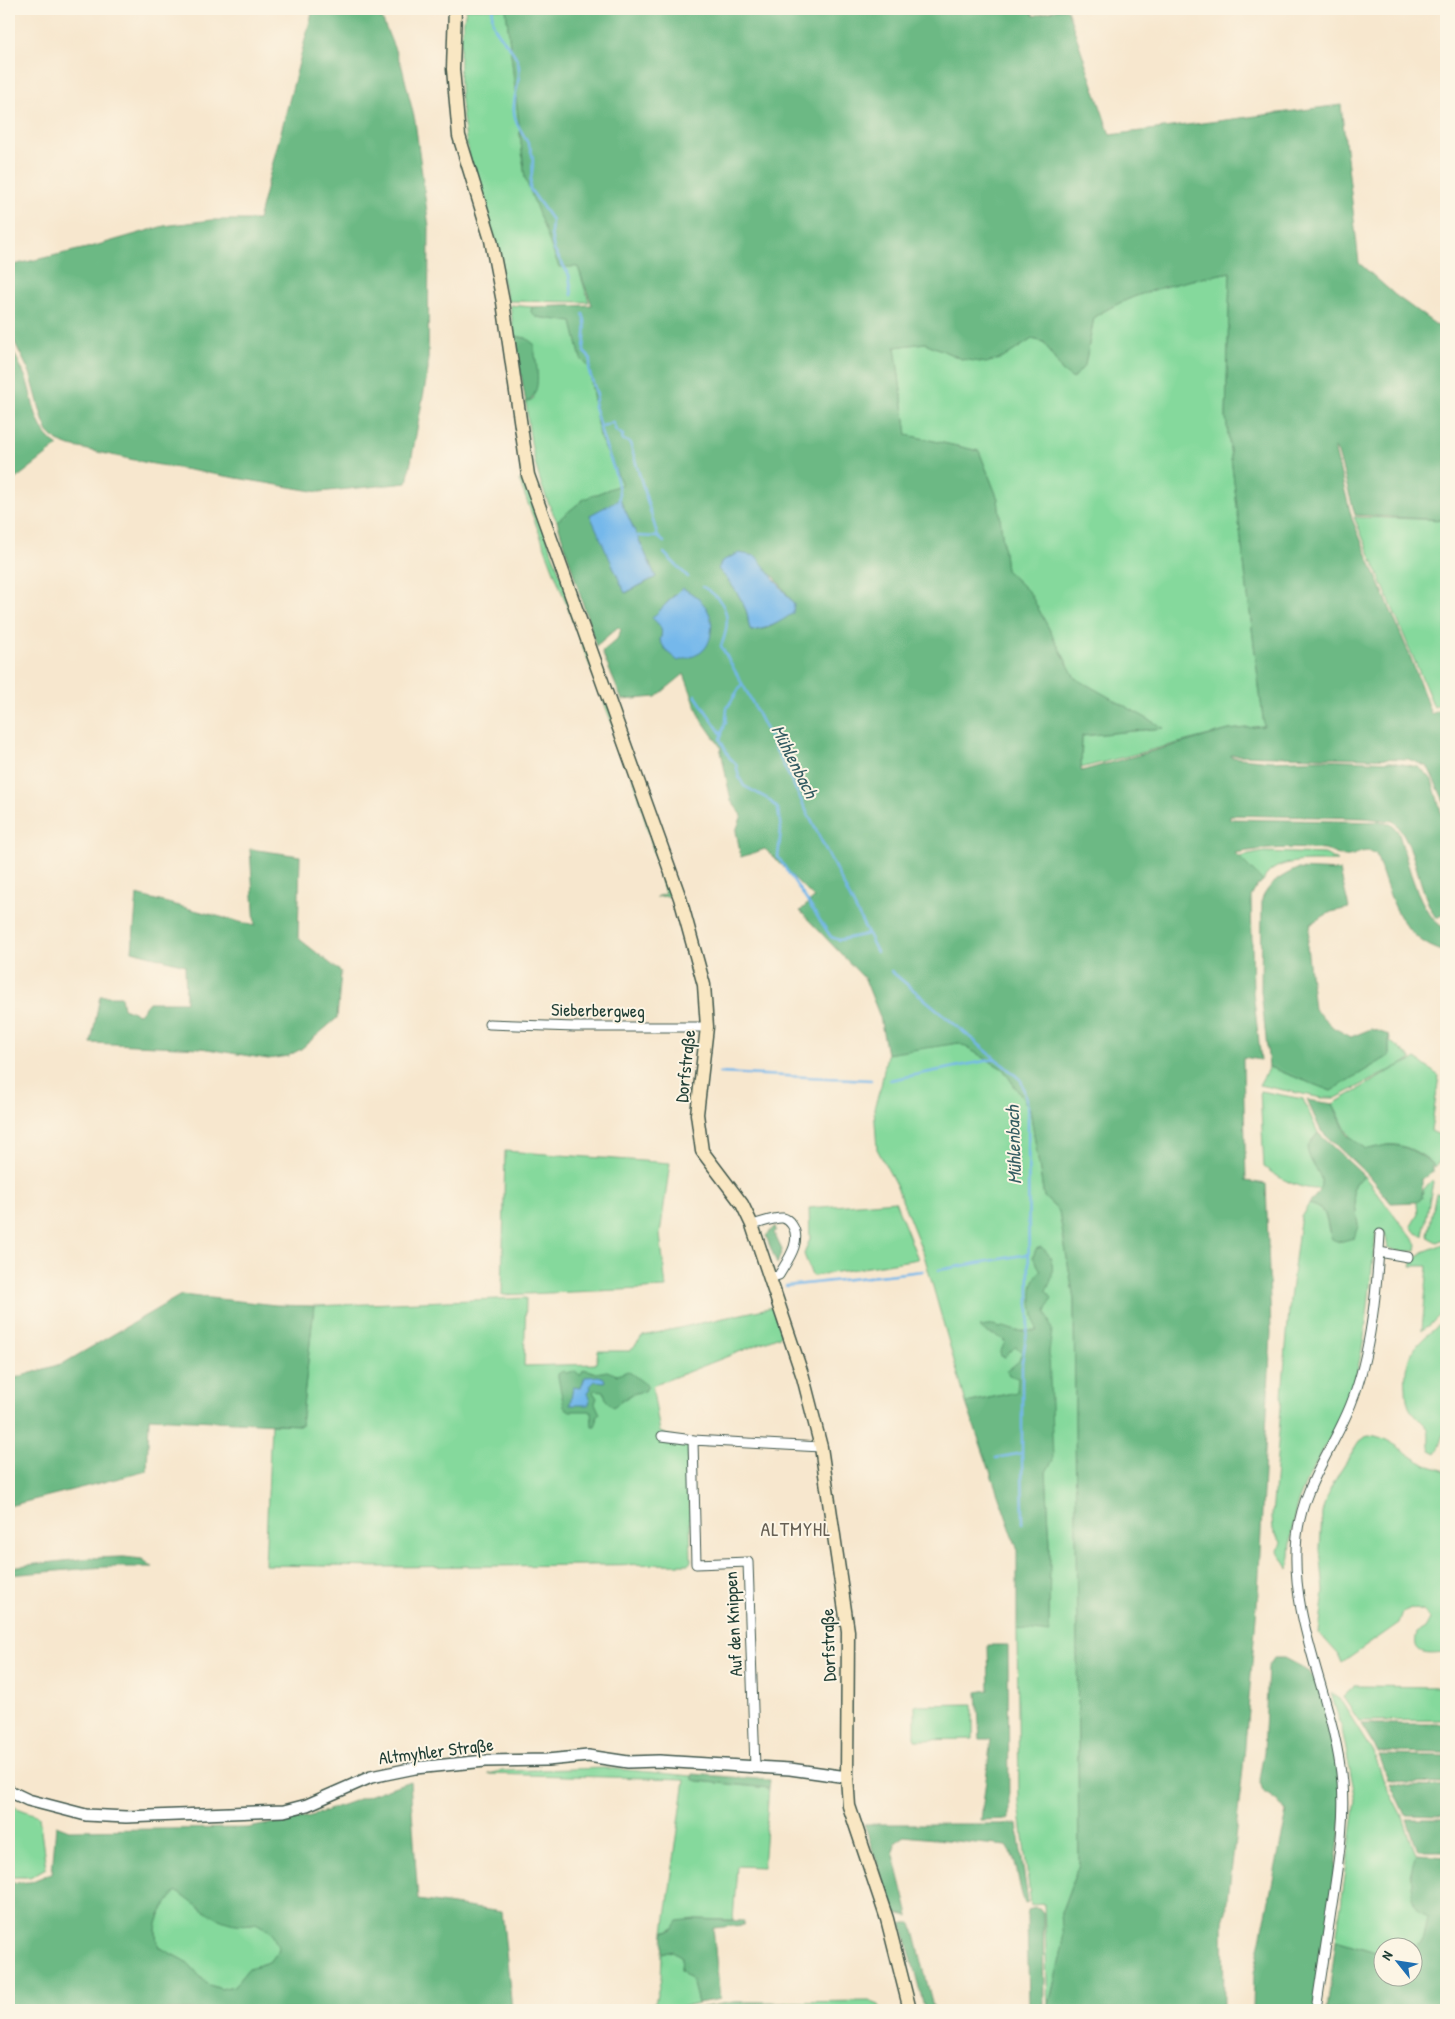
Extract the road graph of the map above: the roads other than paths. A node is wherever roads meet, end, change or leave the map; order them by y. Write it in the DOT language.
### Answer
graph roads {
  1 [pos="455,9"];
  2 [pos="489,1024"];
  3 [pos="707,1027"];
  4 [pos="752,1226"];
  5 [pos="1380,1234"];
  6 [pos="1379,1252"];
  7 [pos="1408,1257"];
  8 [pos="770,1278"];
  9 [pos="662,1436"];
  10 [pos="694,1440"];
  11 [pos="820,1447"];
  12 [pos="755,1768"];
  13 [pos="846,1777"];
  14 [pos="9,1791"];
  15 [pos="910,2010"];
  16 [pos="1316,2010"];
  1 -- 3 [label="main road, Dorfstraße"];
  2 -- 3 [label="street, Sieberbergweg"];
  3 -- 4 [label="main road, Dorfstraße"];
  4 -- 8 [label="main road, Dorfstraße"];
  4 -- 8 [label="street"];
  5 -- 6 [label="street"];
  6 -- 7 [label="street"];
  6 -- 16 [label="street"];
  8 -- 11 [label="main road, Dorfstraße"];
  9 -- 10 [label="street"];
  10 -- 11 [label="street"];
  10 -- 12 [label="street, Auf den Knippen"];
  11 -- 13 [label="main road, Dorfstraße"];
  12 -- 13 [label="street, Altmyhler Straße"];
  12 -- 14 [label="street, Altmyhler Straße"];
  13 -- 15 [label="main road, Dorfstraße"];
}
